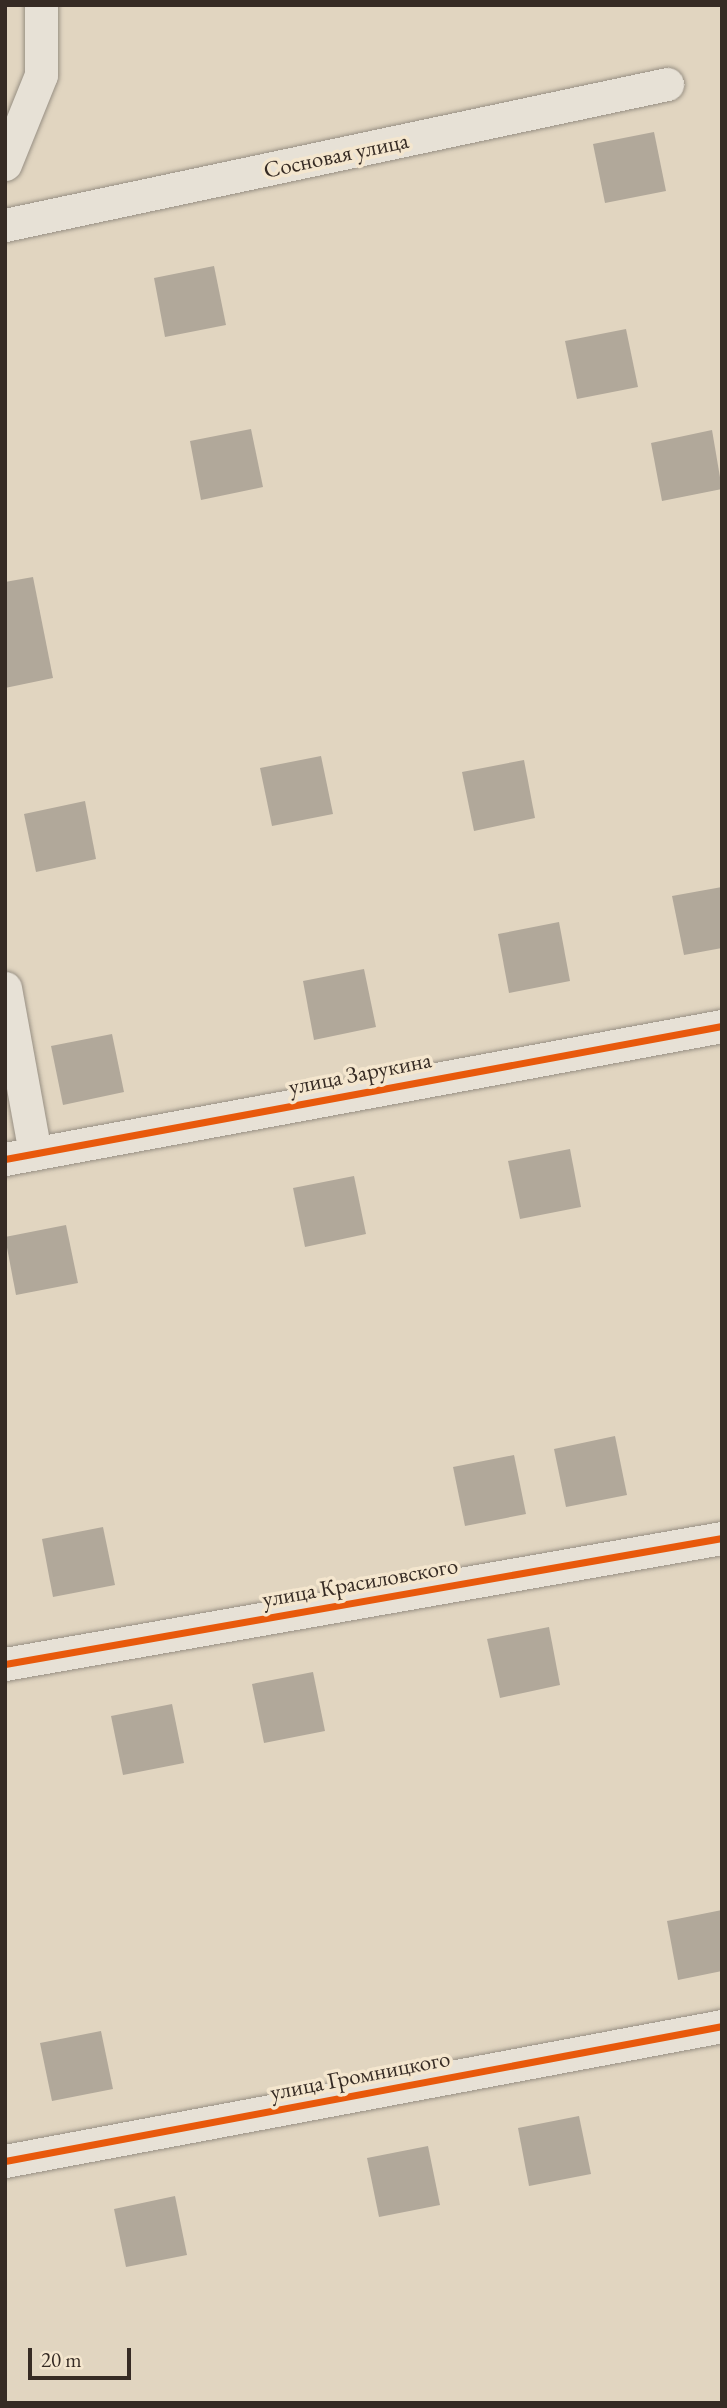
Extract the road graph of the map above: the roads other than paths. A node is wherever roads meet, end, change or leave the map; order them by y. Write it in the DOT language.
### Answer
graph roads {
  1 [pos="41,5"];
  2 [pos="667,83"];
  3 [pos="5,164"];
  4 [pos="5,225"];
  5 [pos="5,988"];
  6 [pos="722,1026"];
  7 [pos="20,1156"];
  8 [pos="722,1538"];
  9 [pos="5,1664"];
  10 [pos="722,2026"];
  11 [pos="5,2161"];
  1 -- 3 [label="street"];
  2 -- 4 [label="street, Сосновая улица"];
  5 -- 7 [label="street"];
  6 -- 7 [label="street, улица Зарукина"];
  8 -- 9 [label="street, улица Красиловского"];
  10 -- 11 [label="street, улица Громницкого"];
}
